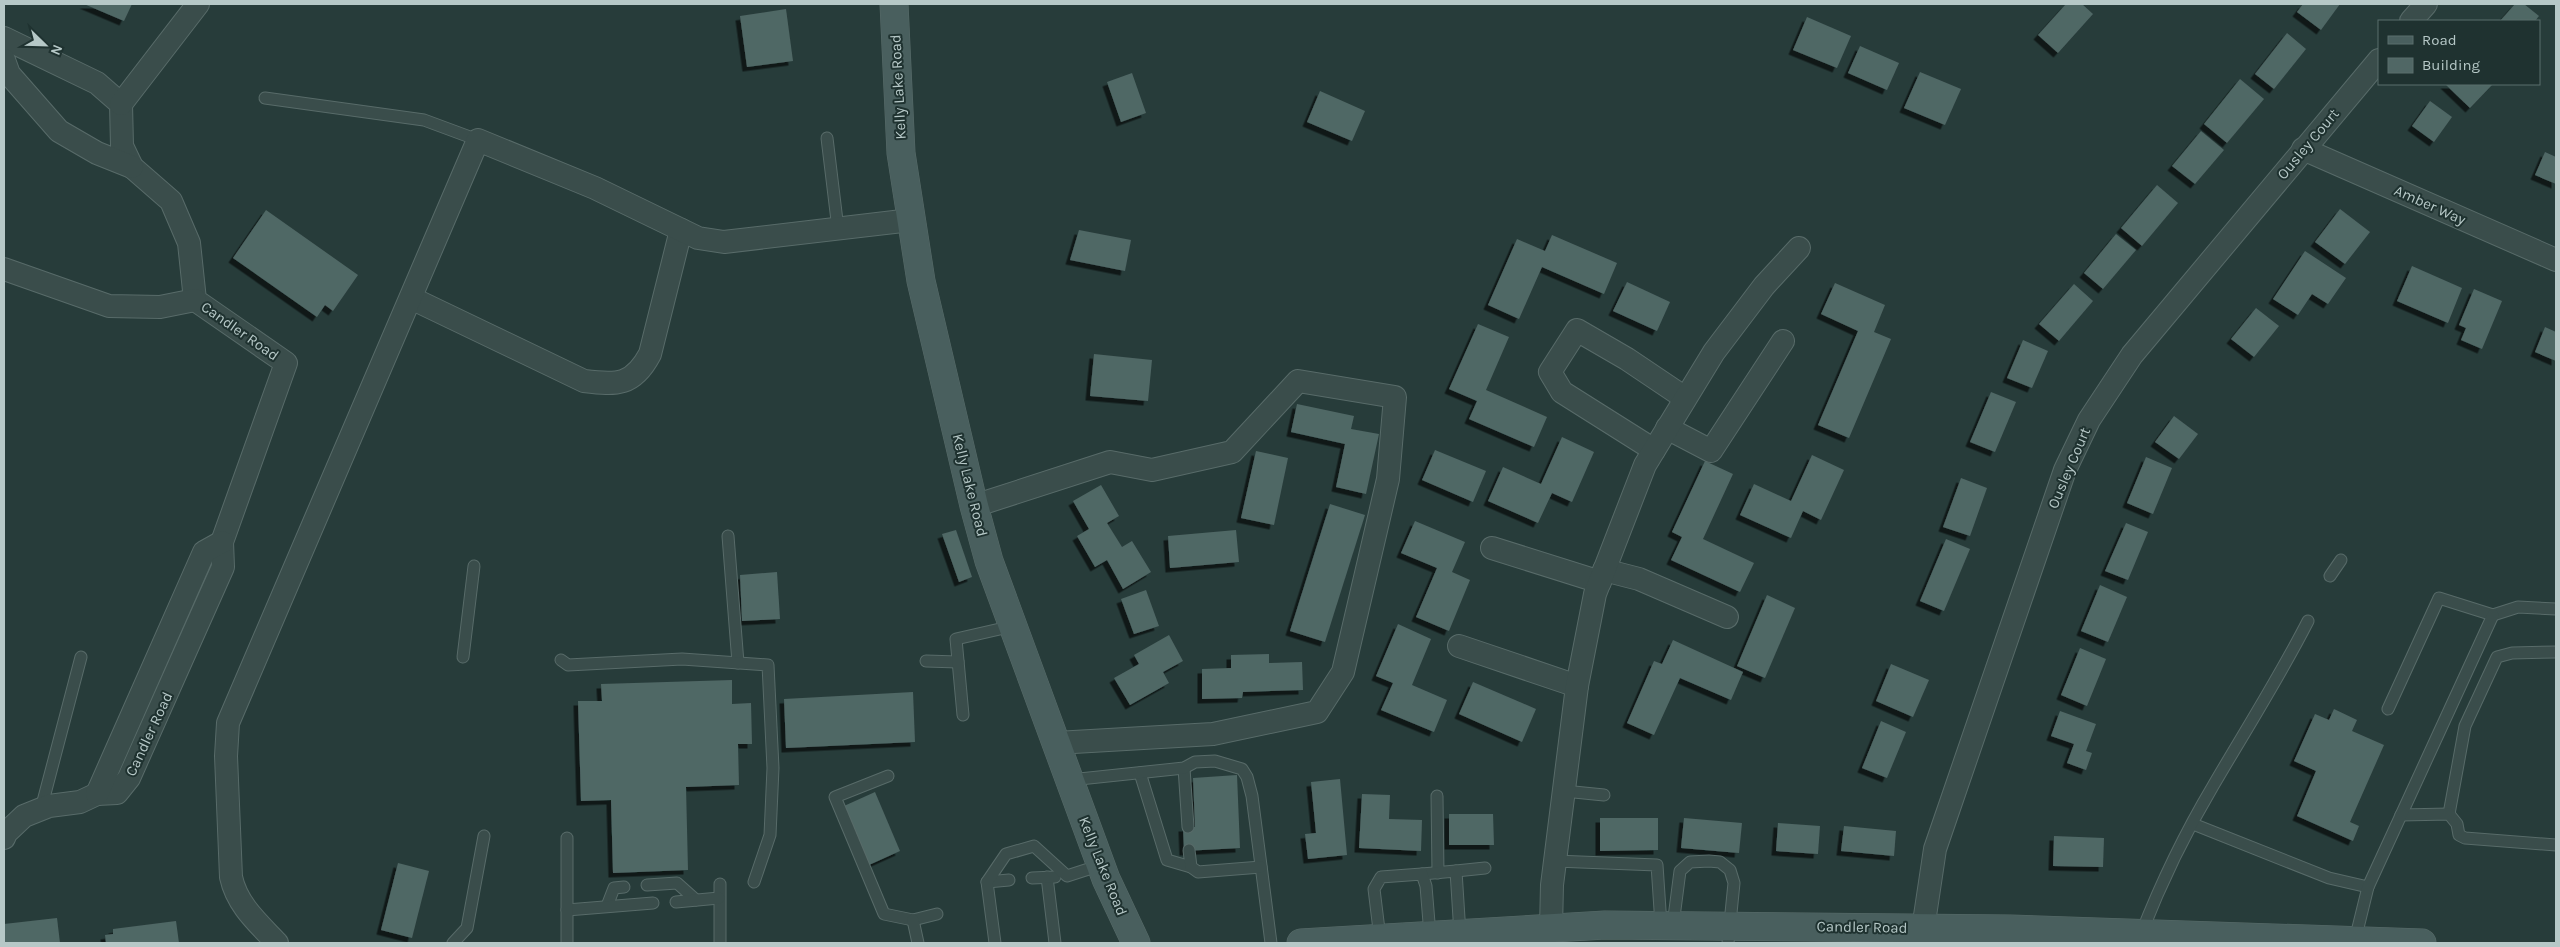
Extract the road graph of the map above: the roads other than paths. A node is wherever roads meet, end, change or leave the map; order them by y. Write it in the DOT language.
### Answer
graph roads {
  1 [pos="198,4"];
  2 [pos="894,4"];
  3 [pos="2426,4"];
  4 [pos="2412,20"];
  5 [pos="4,38"];
  6 [pos="4,60"];
  7 [pos="2378,61"];
  8 [pos="265,98"];
  9 [pos="121,104"];
  10 [pos="828,138"];
  11 [pos="478,140"];
  12 [pos="2303,149"];
  13 [pos="132,167"];
  14 [pos="911,220"];
  15 [pos="838,229"];
  16 [pos="681,230"];
  17 [pos="1799,248"];
  18 [pos="2556,260"];
  19 [pos="4,269"];
  20 [pos="411,298"];
  21 [pos="195,300"];
  22 [pos="1783,341"];
  23 [pos="1685,398"];
  24 [pos="1667,428"];
  25 [pos="1654,450"];
  26 [pos="974,506"];
  27 [pos="728,536"];
  28 [pos="1492,548"];
  29 [pos="2341,560"];
  30 [pos="474,566"];
  31 [pos="1602,576"];
  32 [pos="2330,576"];
  33 [pos="2556,609"];
  34 [pos="2493,615"];
  35 [pos="1727,617"];
  36 [pos="2308,621"];
  37 [pos="1013,626"];
  38 [pos="1459,646"];
  39 [pos="2556,652"];
  40 [pos="81,657"];
  41 [pos="463,657"];
  42 [pos="561,660"];
  43 [pos="926,661"];
  44 [pos="958,662"];
  45 [pos="738,663"];
  46 [pos="1577,686"];
  47 [pos="2388,709"];
  48 [pos="963,715"];
  49 [pos="1056,743"];
  50 [pos="1184,768"];
  51 [pos="1140,773"];
  52 [pos="888,776"];
  53 [pos="1070,780"];
  54 [pos="1564,791"];
  55 [pos="1604,795"];
  56 [pos="1437,796"];
  57 [pos="41,809"];
  58 [pos="2448,814"];
  59 [pos="2401,815"];
  60 [pos="2193,824"];
  61 [pos="1188,827"];
  62 [pos="484,836"];
  63 [pos="4,838"];
  64 [pos="567,838"];
  65 [pos="2556,845"];
  66 [pos="1189,850"];
  67 [pos="1555,861"];
  68 [pos="1101,865"];
  69 [pos="1191,867"];
  70 [pos="1262,867"];
  71 [pos="1485,868"];
  72 [pos="1456,871"];
  73 [pos="1438,873"];
  74 [pos="1422,874"];
  75 [pos="1067,876"];
  76 [pos="1047,877"];
  77 [pos="1032,878"];
  78 [pos="1009,880"];
  79 [pos="754,882"];
  80 [pos="987,882"];
  81 [pos="720,884"];
  82 [pos="647,885"];
  83 [pos="624,887"];
  84 [pos="2368,888"];
  85 [pos="719,898"];
  86 [pos="696,900"];
  87 [pos="676,902"];
  88 [pos="652,903"];
  89 [pos="607,906"];
  90 [pos="567,910"];
  91 [pos="937,914"];
  92 [pos="913,920"];
  93 [pos="1667,925"];
  94 [pos="1551,928"];
  95 [pos="1923,929"];
  96 [pos="1460,934"];
  97 [pos="1728,934"];
  98 [pos="1430,935"];
  99 [pos="1811,935"];
  100 [pos="1514,937"];
  101 [pos="2133,937"];
  102 [pos="1380,938"];
  103 [pos="2355,940"];
  104 [pos="277,943"];
  105 [pos="452,943"];
  106 [pos="567,943"];
  107 [pos="720,943"];
  108 [pos="918,943"];
  109 [pos="995,943"];
  110 [pos="1055,943"];
  111 [pos="1136,943"];
  112 [pos="1271,943"];
  113 [pos="1314,943"];
  114 [pos="2422,943"];
  1 -- 9 [label="street"];
  2 -- 14 [label="main road, Kelly Lake Road"];
  3 -- 4 [label="street"];
  5 -- 9 [label="street"];
  6 -- 13 [label="street"];
  7 -- 12 [label="street, Ousley Court"];
  8 -- 11 [label="lane"];
  9 -- 13 [label="street, Candler Road"];
  10 -- 15 [label="lane"];
  11 -- 16 [label="street"];
  11 -- 20 [label="street"];
  12 -- 18 [label="street, Amber Way"];
  12 -- 95 [label="street, Ousley Court"];
  13 -- 21 [label="street, Candler Road"];
  14 -- 15 [label="street"];
  14 -- 26 [label="main road, Kelly Lake Road"];
  15 -- 16 [label="street"];
  16 -- 20 [label="street"];
  17 -- 23 [label="street"];
  19 -- 21 [label="street"];
  20 -- 104 [label="street"];
  21 -- 57 [label="street, Candler Road"];
  22 -- 24 [label="street"];
  23 -- 24 [label="street"];
  23 -- 25 [label="street"];
  24 -- 25 [label="street"];
  25 -- 31 [label="street"];
  26 -- 37 [label="main road, Kelly Lake Road"];
  26 -- 49 [label="street"];
  27 -- 45 [label="lane"];
  28 -- 31 [label="street"];
  29 -- 32 [label="lane"];
  30 -- 41 [label="lane"];
  31 -- 35 [label="street"];
  31 -- 46 [label="street"];
  33 -- 34 [label="lane"];
  34 -- 47 [label="lane"];
  34 -- 59 [label="lane"];
  36 -- 60 [label="lane"];
  37 -- 44 [label="lane"];
  37 -- 49 [label="main road, Kelly Lake Road"];
  38 -- 46 [label="street"];
  39 -- 58 [label="lane"];
  40 -- 57 [label="lane"];
  42 -- 45 [label="lane"];
  43 -- 44 [label="lane"];
  44 -- 48 [label="lane"];
  45 -- 79 [label="lane"];
  46 -- 54 [label="street"];
  49 -- 53 [label="main road, Kelly Lake Road"];
  50 -- 51 [label="lane"];
  50 -- 61 [label="lane"];
  50 -- 70 [label="lane"];
  51 -- 53 [label="lane"];
  51 -- 69 [label="lane"];
  52 -- 92 [label="lane"];
  53 -- 68 [label="main road, Kelly Lake Road"];
  54 -- 55 [label="lane"];
  54 -- 67 [label="street"];
  56 -- 73 [label="lane"];
  57 -- 63 [label="street, Candler Road"];
  58 -- 59 [label="lane"];
  58 -- 65 [label="lane"];
  59 -- 84 [label="lane"];
  60 -- 84 [label="lane"];
  60 -- 101 [label="lane"];
  62 -- 105 [label="lane"];
  64 -- 90 [label="lane"];
  66 -- 69 [label="lane"];
  67 -- 93 [label="lane"];
  67 -- 94 [label="street"];
  68 -- 75 [label="lane"];
  68 -- 111 [label="main road, Kelly Lake Road"];
  69 -- 70 [label="lane"];
  70 -- 112 [label="lane"];
  71 -- 72 [label="lane"];
  72 -- 73 [label="lane"];
  72 -- 96 [label="lane"];
  73 -- 74 [label="lane"];
  74 -- 98 [label="lane"];
  74 -- 102 [label="lane"];
  75 -- 76 [label="lane"];
  75 -- 80 [label="lane"];
  76 -- 77 [label="lane"];
  76 -- 110 [label="lane"];
  78 -- 80 [label="lane"];
  80 -- 109 [label="lane"];
  81 -- 85 [label="lane"];
  82 -- 86 [label="lane"];
  83 -- 89 [label="lane"];
  84 -- 103 [label="lane"];
  85 -- 86 [label="lane"];
  85 -- 107 [label="lane"];
  86 -- 87 [label="lane"];
  88 -- 89 [label="lane"];
  89 -- 90 [label="lane"];
  90 -- 106 [label="lane"];
  91 -- 92 [label="lane"];
  92 -- 108 [label="lane"];
  93 -- 94 [label="main road, Candler Road"];
  93 -- 97 [label="main road, Candler Road"];
  93 -- 97 [label="lane"];
  94 -- 100 [label="main road, Candler Road"];
  95 -- 99 [label="main road, Candler Road"];
  95 -- 101 [label="main road, Candler Road"];
  96 -- 98 [label="main road, Candler Road"];
  96 -- 100 [label="main road, Candler Road"];
  97 -- 99 [label="main road, Candler Road"];
  98 -- 102 [label="main road, Candler Road"];
  101 -- 103 [label="main road, Candler Road"];
  102 -- 113 [label="main road, Candler Road"];
  103 -- 114 [label="main road, Candler Road"];
}
